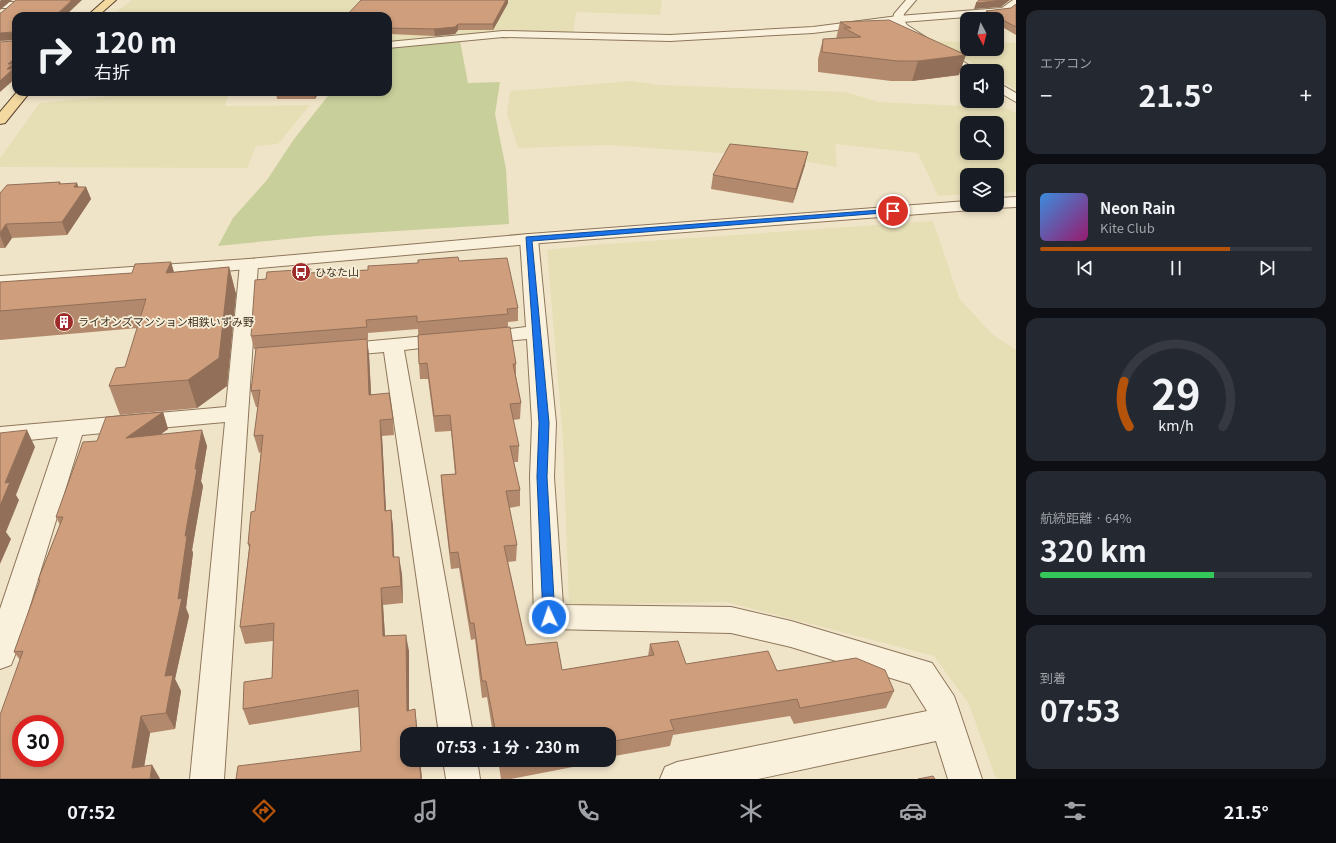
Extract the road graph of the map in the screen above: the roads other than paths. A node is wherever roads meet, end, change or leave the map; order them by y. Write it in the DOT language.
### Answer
graph roads {
  1 [pos="111,0"];
  2 [pos="911,0"];
  3 [pos="17,2"];
  4 [pos="1016,2"];
  5 [pos="2,9"];
  6 [pos="97,12"];
  7 [pos="898,19"];
  8 [pos="392,45"];
  9 [pos="961,64"];
  10 [pos="1004,90"];
  11 [pos="21,96"];
  12 [pos="1016,98"];
  13 [pos="0,120"];
  14 [pos="1016,202"];
  15 [pos="1004,203"];
  16 [pos="960,206"];
  17 [pos="529,239"];
  18 [pos="249,264"];
  19 [pos="0,282"];
  20 [pos="537,332"];
  21 [pos="393,345"];
  22 [pos="323,351"];
  23 [pos="237,413"];
  24 [pos="73,428"];
  25 [pos="0,435"];
  26 [pos="0,655"];
  27 [pos="947,723"];
  28 [pos="455,727"];
  29 [pos="461,767"];
  30 [pos="207,779"];
  31 [pos="463,779"];
  32 [pos="677,779"];
  33 [pos="965,779"];
  1 -- 6 [label="main road"];
  2 -- 7 [label="street"];
  3 -- 5 [label="street"];
  4 -- 7 [label="street"];
  7 -- 8 [label="street"];
  7 -- 9 [label="street"];
  10 -- 12 [label="street"];
  11 -- 13 [label="main road"];
  14 -- 15 [label="street"];
  16 -- 17 [label="street"];
  17 -- 18 [label="street"];
  17 -- 20 [label="street"];
  18 -- 19 [label="street"];
  18 -- 23 [label="street"];
  20 -- 21 [label="street"];
  20 -- 27 [label="street"];
  21 -- 22 [label="street"];
  21 -- 28 [label="street"];
  23 -- 24 [label="street"];
  23 -- 30 [label="street"];
  24 -- 25 [label="street"];
  24 -- 26 [label="street"];
  27 -- 32 [label="street"];
  27 -- 33 [label="street"];
  29 -- 31 [label="street"];
}
